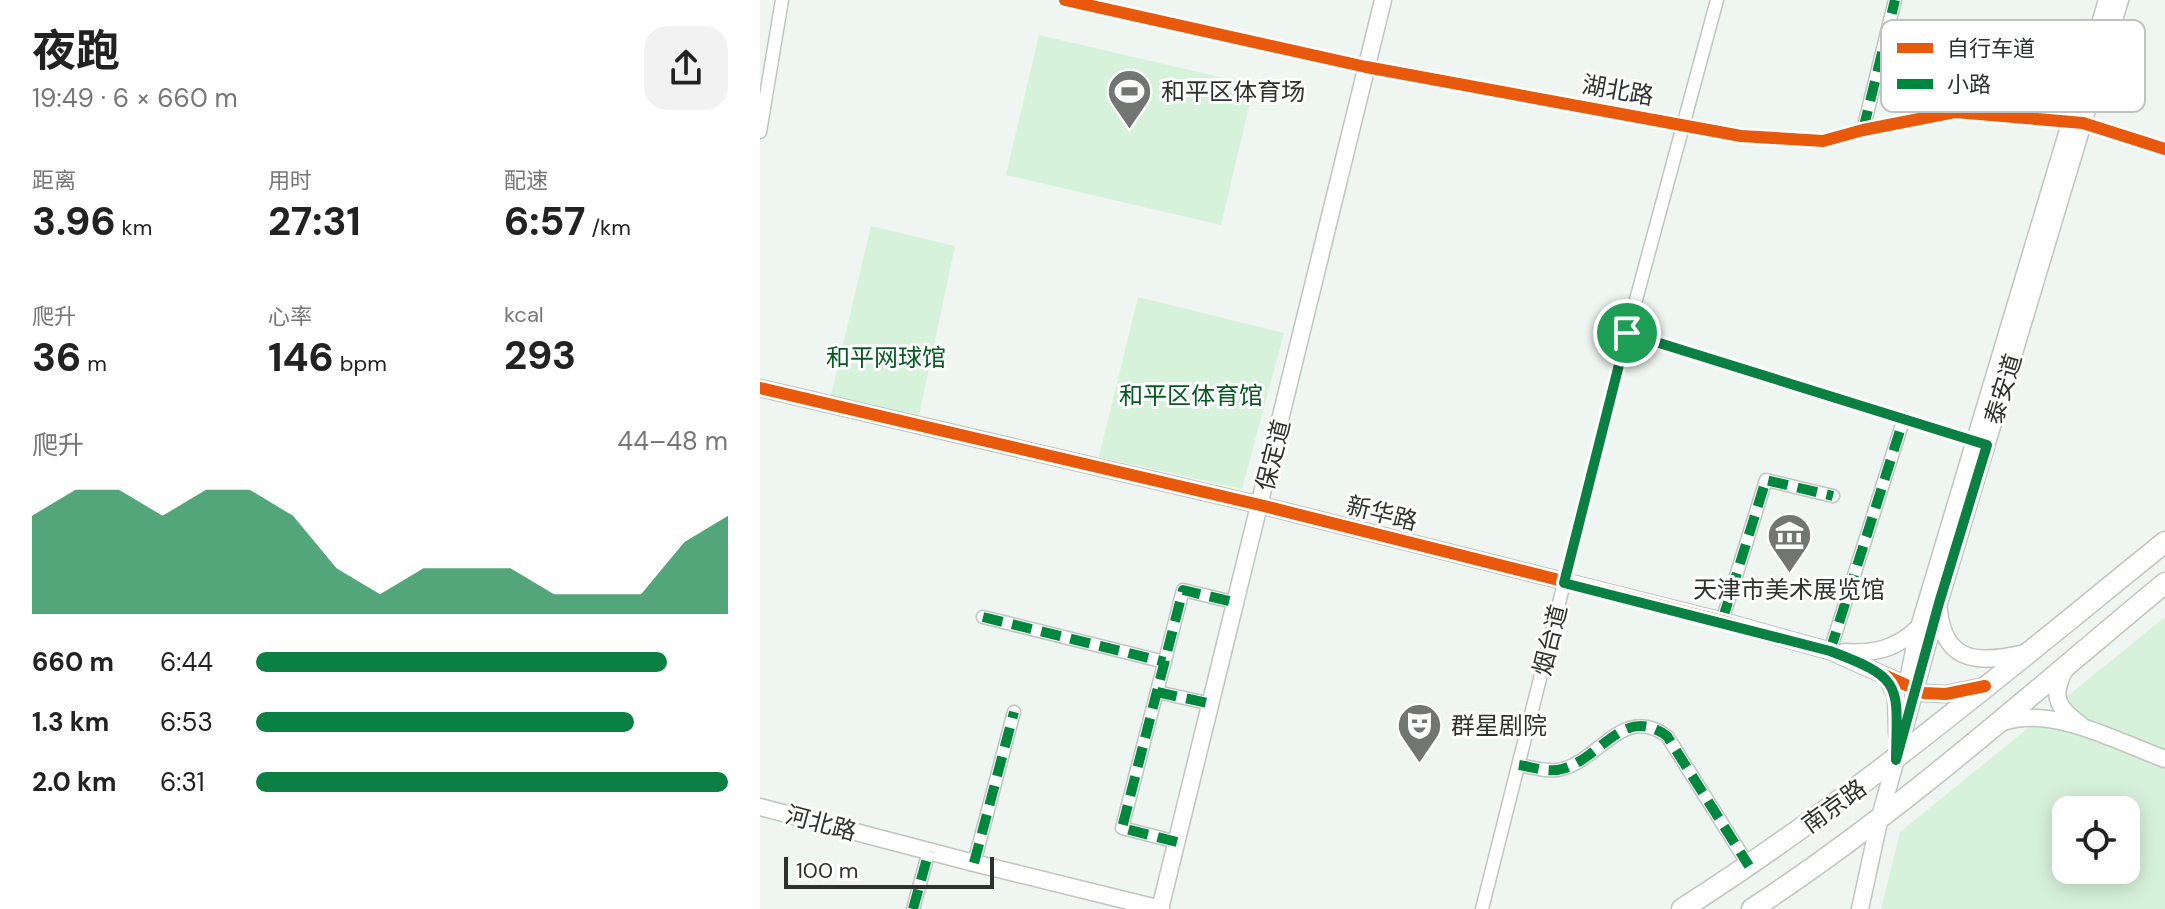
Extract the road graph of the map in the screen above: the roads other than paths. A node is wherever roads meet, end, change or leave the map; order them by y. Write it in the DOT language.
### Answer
graph roads {
  1 [pos="780,0"];
  2 [pos="1065,0"];
  3 [pos="1383,0"];
  4 [pos="1717,0"];
  5 [pos="1895,0"];
  6 [pos="2107,0"];
  7 [pos="2120,0"];
  8 [pos="1890,20"];
  9 [pos="2102,20"];
  10 [pos="2113,20"];
  11 [pos="1881,57"];
  12 [pos="1366,67"];
  13 [pos="760,102"];
  14 [pos="2079,112"];
  15 [pos="2080,112"];
  16 [pos="2076,122"];
  17 [pos="1684,125"];
  18 [pos="1863,130"];
  19 [pos="760,132"];
  20 [pos="2165,149"];
  21 [pos="1627,333"];
  22 [pos="760,388"];
  23 [pos="1904,418"];
  24 [pos="1981,443"];
  25 [pos="1833,496"];
  26 [pos="1260,505"];
  27 [pos="2165,542"];
  28 [pos="1564,583"];
  29 [pos="2165,583"];
  30 [pos="1237,603"];
  31 [pos="1939,603"];
  32 [pos="983,617"];
  33 [pos="1722,621"];
  34 [pos="1919,627"];
  35 [pos="1830,651"];
  36 [pos="2030,651"];
  37 [pos="1165,662"];
  38 [pos="2066,667"];
  39 [pos="1887,678"];
  40 [pos="1985,686"];
  41 [pos="1911,688"];
  42 [pos="1157,692"];
  43 [pos="1212,704"];
  44 [pos="1014,712"];
  45 [pos="1994,726"];
  46 [pos="2087,730"];
  47 [pos="2165,759"];
  48 [pos="1896,760"];
  49 [pos="1519,765"];
  50 [pos="760,807"];
  51 [pos="1880,817"];
  52 [pos="1177,842"];
  53 [pos="929,851"];
  54 [pos="974,863"];
  55 [pos="1749,866"];
  56 [pos="913,909"];
  57 [pos="1161,909"];
  58 [pos="1482,909"];
  59 [pos="1682,909"];
  60 [pos="1752,909"];
  61 [pos="1860,909"];
  1 -- 13 [label="street"];
  1 -- 19 [label="street"];
  2 -- 12 [label="street, 湖北路"];
  3 -- 12 [label="street, 保定道"];
  4 -- 17 [label="street, 烟台道"];
  5 -- 8 [label="street"];
  6 -- 9 [label="street, 泰安道"];
  7 -- 10 [label="street, 泰安道"];
  11 -- 18 [label="street"];
  12 -- 17 [label="street, 湖北路"];
  12 -- 26 [label="street, 保定道"];
  14 -- 16 [label="street, 泰安道"];
  15 -- 16 [label="street, 泰安道"];
  16 -- 18 [label="street, 湖北路"];
  16 -- 20 [label="street, 湖北路"];
  16 -- 24 [label="street, 泰安道"];
  17 -- 18 [label="street, 湖北路"];
  17 -- 21 [label="street, 烟台道"];
  21 -- 23 [label="street"];
  21 -- 28 [label="street, 烟台道"];
  22 -- 26 [label="street, 新华路"];
  23 -- 24 [label="street"];
  23 -- 35 [label="street"];
  24 -- 31 [label="street, 泰安道"];
  24 -- 34 [label="street, 泰安道"];
  25 -- 33 [label="street"];
  26 -- 28 [label="street, 新华路"];
  26 -- 30 [label="street, 保定道"];
  27 -- 36 [label="main road, 南京路"];
  28 -- 33 [label="street, 新华路"];
  28 -- 49 [label="street, 烟台道"];
  29 -- 38 [label="main road, 南京路"];
  30 -- 37 [label="street"];
  30 -- 43 [label="street, 保定道"];
  31 -- 36 [label="street"];
  31 -- 41 [label="street, 泰安道"];
  32 -- 37 [label="street"];
  33 -- 35 [label="street, 新华路"];
  34 -- 35 [label="street"];
  34 -- 41 [label="street, 泰安道"];
  35 -- 39 [label="street, 新华路"];
  36 -- 40 [label="main road, 南京路"];
  37 -- 42 [label="street"];
  38 -- 45 [label="main road, 南京路"];
  38 -- 46 [label="street"];
  39 -- 41 [label="street, 新华路"];
  39 -- 48 [label="street"];
  40 -- 41 [label="street, 新华路"];
  40 -- 48 [label="main road, 南京路"];
  41 -- 48 [label="street, 泰安道"];
  42 -- 43 [label="street"];
  42 -- 52 [label="street"];
  43 -- 52 [label="street, 保定道"];
  44 -- 54 [label="street"];
  45 -- 46 [label="street"];
  45 -- 51 [label="main road, 南京路"];
  46 -- 47 [label="street"];
  48 -- 51 [label="street, 泰安道"];
  48 -- 55 [label="main road, 南京路"];
  49 -- 55 [label="street"];
  49 -- 58 [label="street, 烟台道"];
  50 -- 53 [label="street, 河北路"];
  51 -- 60 [label="main road, 南京路"];
  51 -- 61 [label="street, 泰安道"];
  52 -- 57 [label="street, 保定道"];
  53 -- 54 [label="street, 河北路"];
  53 -- 56 [label="street"];
  54 -- 57 [label="street, 河北路"];
  55 -- 59 [label="main road, 南京路"];
}
